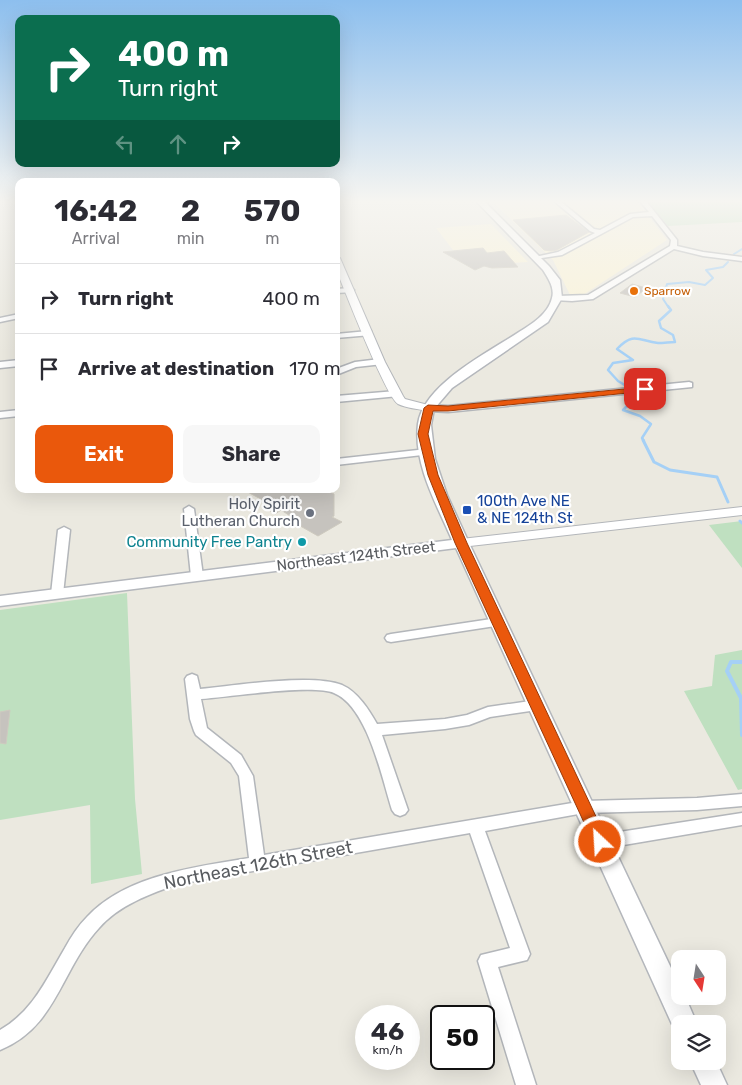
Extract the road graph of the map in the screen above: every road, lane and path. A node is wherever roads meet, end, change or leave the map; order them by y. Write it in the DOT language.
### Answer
graph roads {
  1 [pos="531,252"];
  2 [pos="564,252"];
  3 [pos="665,252"];
  4 [pos="692,252"];
  5 [pos="537,258"];
  6 [pos="742,259"];
  7 [pos="340,268"];
  8 [pos="350,290"];
  9 [pos="340,291"];
  10 [pos="557,298"];
  11 [pos="15,317"];
  12 [pos="0,320"];
  13 [pos="368,333"];
  14 [pos="340,336"];
  15 [pos="380,362"];
  16 [pos="15,363"];
  17 [pos="0,365"];
  18 [pos="340,371"];
  19 [pos="689,385"];
  20 [pos="396,394"];
  21 [pos="340,399"];
  22 [pos="428,408"];
  23 [pos="15,413"];
  24 [pos="0,415"];
  25 [pos="427,452"];
  26 [pos="340,462"];
  27 [pos="190,509"];
  28 [pos="742,510"];
  29 [pos="64,530"];
  30 [pos="461,543"];
  31 [pos="197,576"];
  32 [pos="58,594"];
  33 [pos="0,601"];
  34 [pos="498,622"];
  35 [pos="391,638"];
  36 [pos="192,679"];
  37 [pos="193,695"];
  38 [pos="537,705"];
  39 [pos="373,730"];
  40 [pos="742,800"];
  41 [pos="584,806"];
  42 [pos="400,810"];
  43 [pos="742,819"];
  44 [pos="475,825"];
  45 [pos="600,842"];
  46 [pos="257,862"];
  47 [pos="681,1015"];
  48 [pos="0,1041"];
  49 [pos="706,1070"];
  50 [pos="526,1085"];
  51 [pos="714,1085"];
  1 -- 5 [label="main road"];
  2 -- 5 [label="street"];
  3 -- 10 [label="street"];
  4 -- 6 [label="street"];
  5 -- 10 [label="main road"];
  7 -- 8 [label="street"];
  8 -- 9 [label="street"];
  8 -- 13 [label="street"];
  10 -- 22 [label="main road"];
  11 -- 12 [label="street"];
  13 -- 14 [label="street"];
  13 -- 15 [label="street"];
  15 -- 18 [label="street"];
  15 -- 20 [label="street"];
  16 -- 17 [label="street"];
  19 -- 22 [label="street"];
  20 -- 21 [label="street"];
  20 -- 22 [label="street"];
  22 -- 25 [label="main road"];
  23 -- 24 [label="street"];
  25 -- 26 [label="street"];
  25 -- 30 [label="main road"];
  27 -- 31 [label="street"];
  28 -- 30 [label="street, Northeast 124th Street"];
  29 -- 32 [label="street"];
  30 -- 31 [label="main road, Northeast 124th Street"];
  30 -- 34 [label="main road"];
  31 -- 32 [label="main road, Northeast 124th Street"];
  32 -- 33 [label="main road, Northeast 124th Street"];
  34 -- 35 [label="street"];
  34 -- 38 [label="main road"];
  36 -- 37 [label="street"];
  37 -- 39 [label="street"];
  37 -- 46 [label="street"];
  38 -- 39 [label="street"];
  38 -- 41 [label="main road"];
  39 -- 42 [label="street"];
  40 -- 41 [label="street, Northeast 126th Street"];
  41 -- 44 [label="street, Northeast 126th Street"];
  41 -- 45 [label="main road"];
  43 -- 45 [label="street"];
  44 -- 46 [label="street, Northeast 126th Street"];
  44 -- 50 [label="street"];
  45 -- 47 [label="main road"];
  46 -- 48 [label="street, Northeast 126th Street"];
  49 -- 51 [label="main road"];
}
